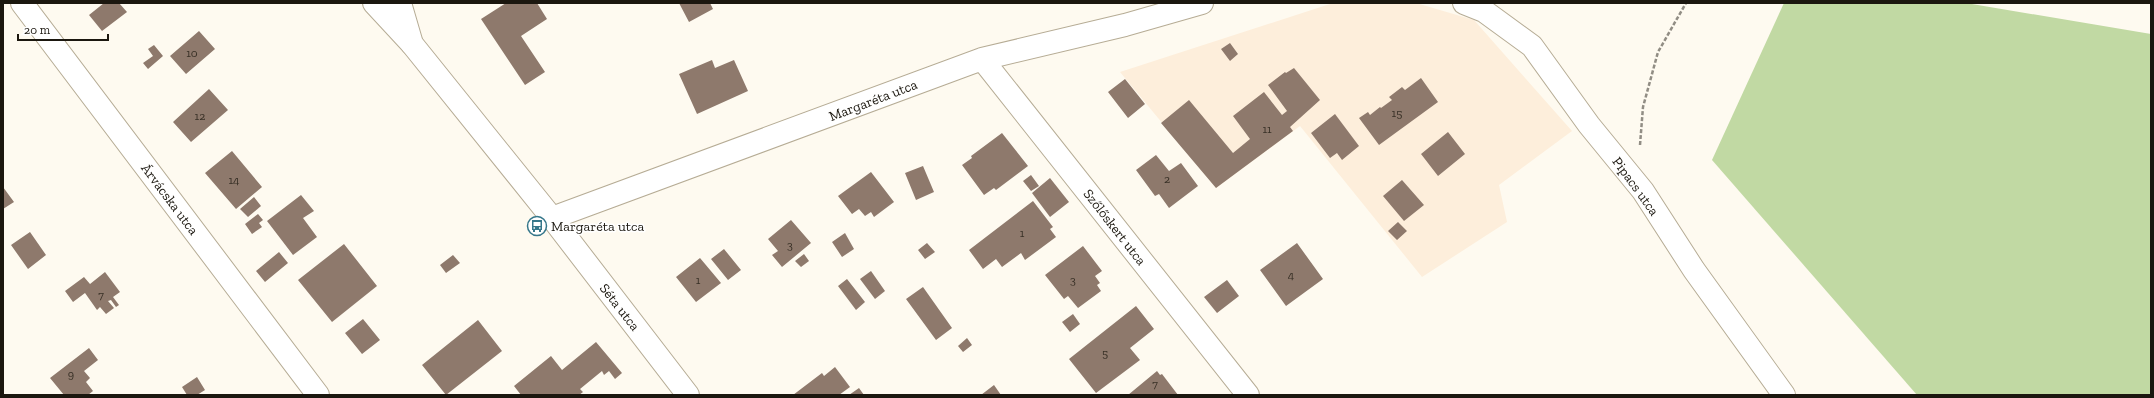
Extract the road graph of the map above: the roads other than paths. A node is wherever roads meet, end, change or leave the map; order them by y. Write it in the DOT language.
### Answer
graph roads {
  1 [pos="22,3"];
  2 [pos="374,3"];
  3 [pos="400,3"];
  4 [pos="1202,3"];
  5 [pos="1464,3"];
  6 [pos="412,44"];
  7 [pos="982,59"];
  8 [pos="552,218"];
  9 [pos="318,395"];
  10 [pos="688,395"];
  11 [pos="1248,395"];
  12 [pos="1784,395"];
  1 -- 9 [label="street, Árvácska utca"];
  2 -- 6 [label="street, Séta utca"];
  3 -- 6 [label="street"];
  4 -- 7 [label="street, Margaréta utca"];
  5 -- 12 [label="street, Pipacs utca"];
  6 -- 8 [label="street, Séta utca"];
  7 -- 8 [label="street, Margaréta utca"];
  7 -- 11 [label="street, Szőlőskert utca"];
  8 -- 10 [label="street, Séta utca"];
}
